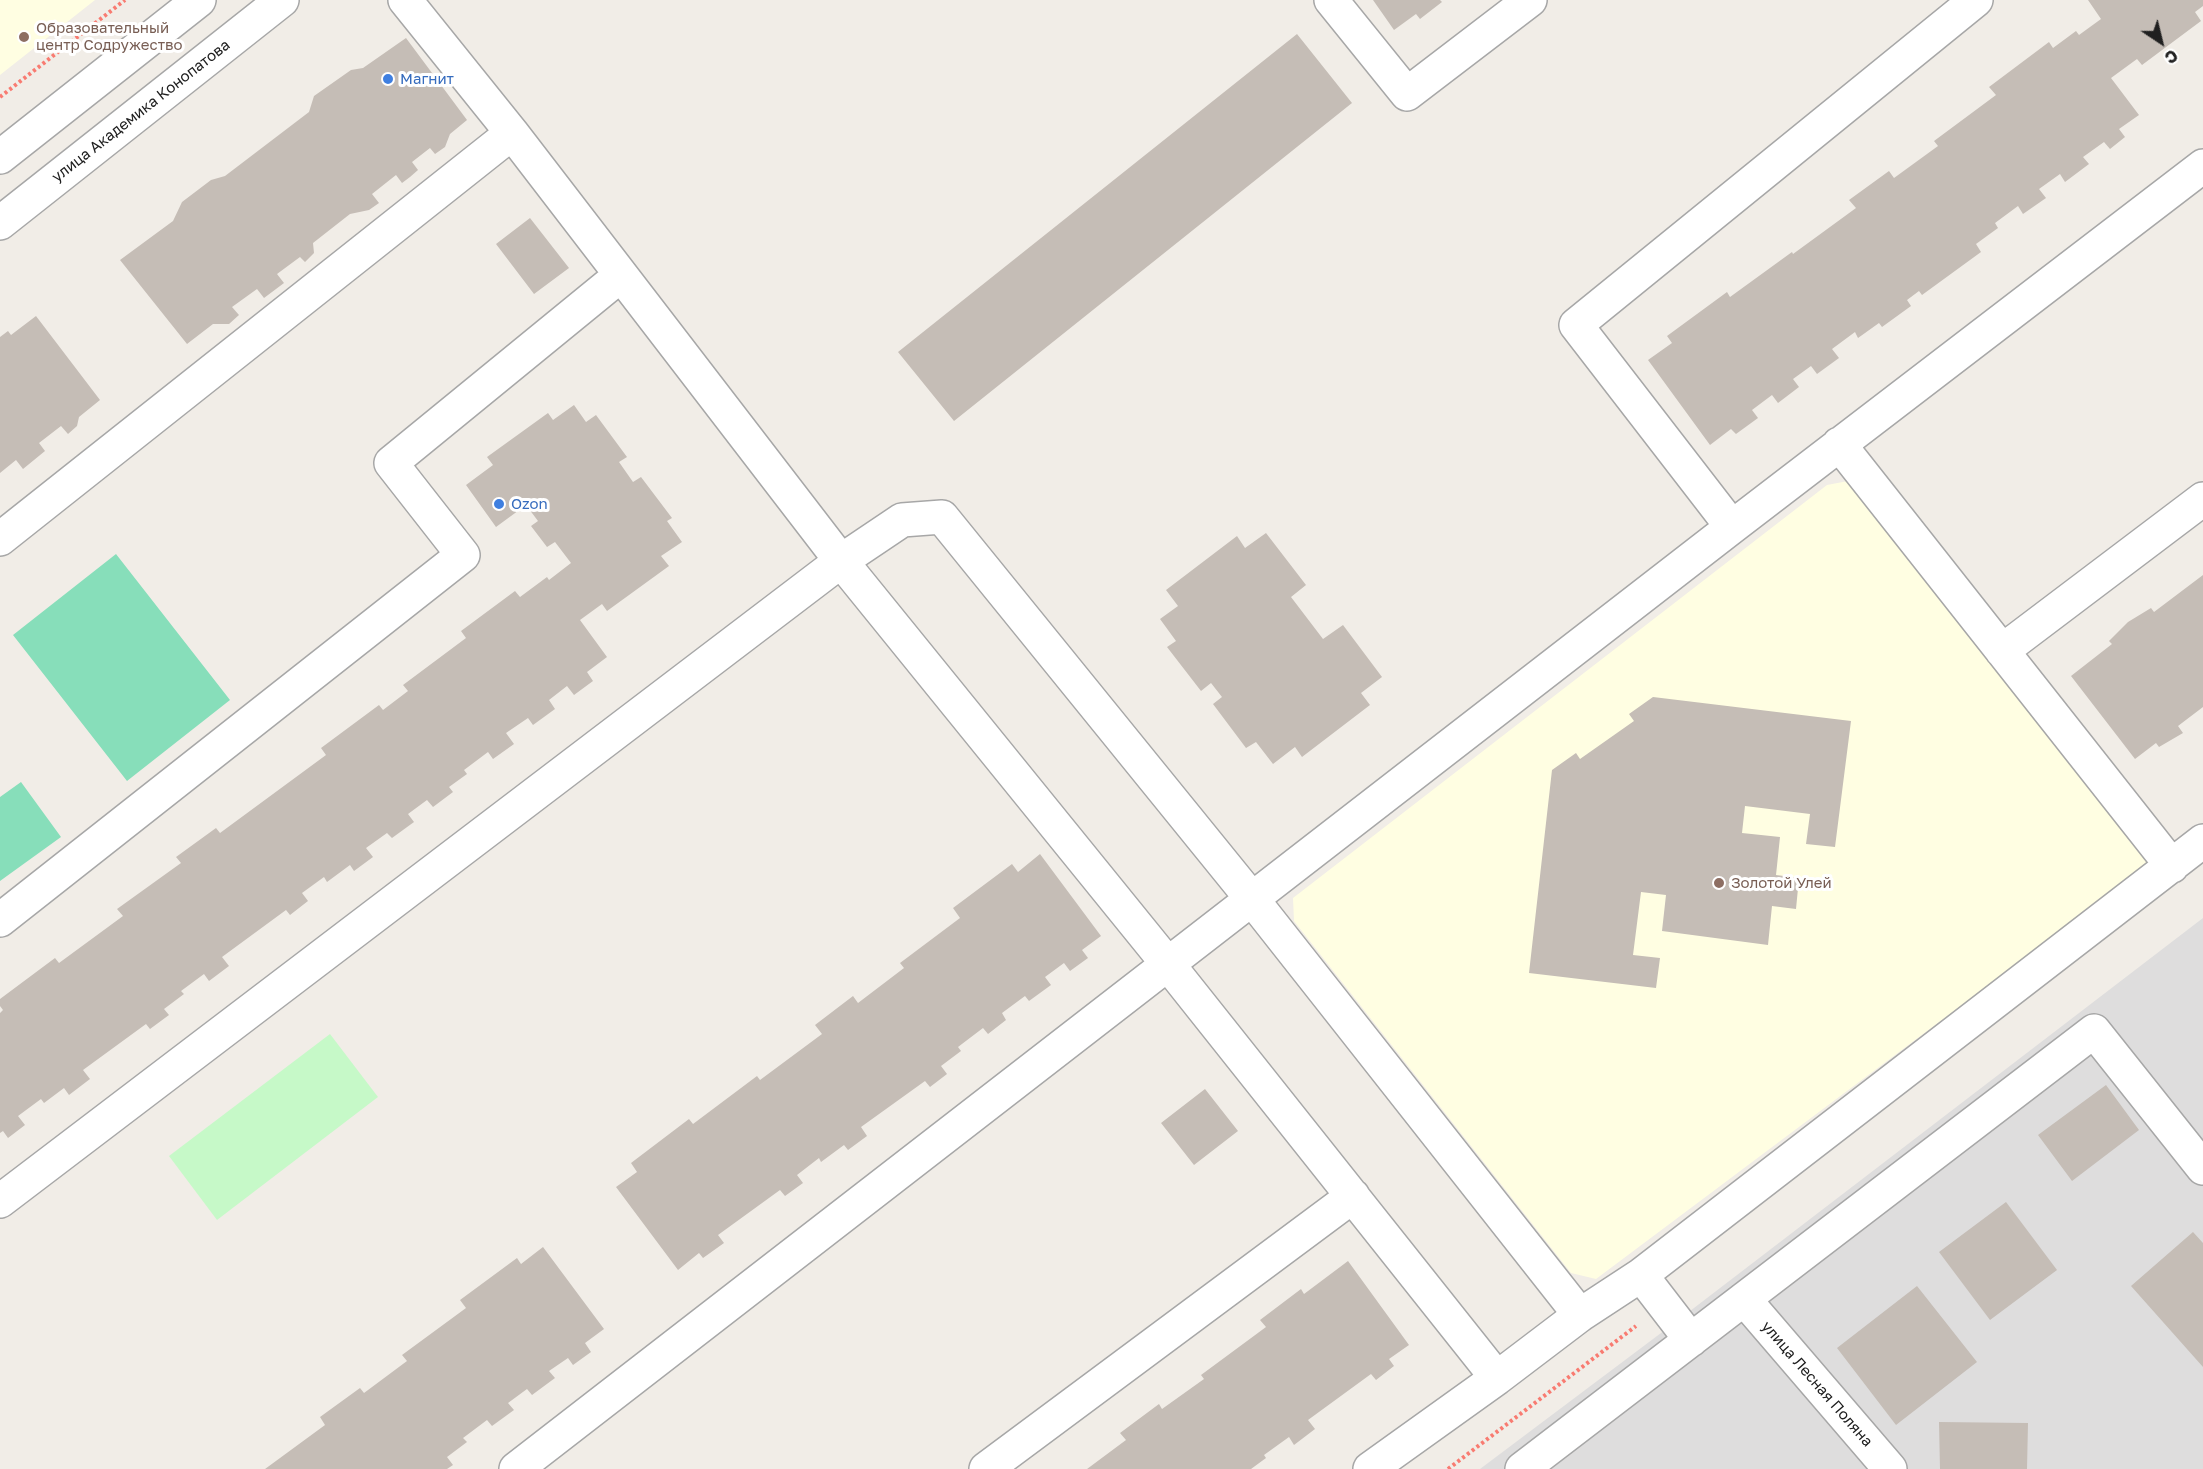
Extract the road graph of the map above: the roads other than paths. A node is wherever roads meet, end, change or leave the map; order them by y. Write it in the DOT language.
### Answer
graph roads {
  1 [pos="199,0"];
  2 [pos="282,0"];
  3 [pos="405,0"];
  4 [pos="1330,0"];
  5 [pos="1530,0"];
  6 [pos="1976,0"];
  7 [pos="512,133"];
  8 [pos="0,157"];
  9 [pos="2203,166"];
  10 [pos="0,223"];
  11 [pos="621,275"];
  12 [pos="1839,444"];
  13 [pos="2203,499"];
  14 [pos="1732,527"];
  15 [pos="0,539"];
  16 [pos="841,561"];
  17 [pos="2002,651"];
  18 [pos="2203,841"];
  19 [pos="2172,866"];
  20 [pos="1252,899"];
  21 [pos="0,920"];
  22 [pos="1167,963"];
  23 [pos="2203,1167"];
  24 [pos="1353,1196"];
  25 [pos="0,1201"];
  26 [pos="1641,1275"];
  27 [pos="1744,1299"];
  28 [pos="1580,1315"];
  29 [pos="1691,1340"];
  30 [pos="1497,1378"];
  31 [pos="516,1469"];
  32 [pos="986,1469"];
  33 [pos="1370,1469"];
  34 [pos="1522,1469"];
  35 [pos="1890,1469"];
  1 -- 8 [label="street"];
  2 -- 10 [label="street, улица Академика Конопатова"];
  3 -- 7 [label="street"];
  4 -- 5 [label="street"];
  6 -- 14 [label="street"];
  7 -- 11 [label="street"];
  7 -- 15 [label="street"];
  9 -- 12 [label="street"];
  11 -- 16 [label="street"];
  11 -- 21 [label="street"];
  12 -- 14 [label="street"];
  12 -- 17 [label="street"];
  13 -- 17 [label="street"];
  14 -- 20 [label="street"];
  16 -- 20 [label="street"];
  16 -- 22 [label="street"];
  16 -- 25 [label="street"];
  17 -- 19 [label="street"];
  18 -- 19 [label="street"];
  19 -- 26 [label="street"];
  20 -- 22 [label="street"];
  20 -- 28 [label="street"];
  22 -- 24 [label="street"];
  22 -- 31 [label="street"];
  23 -- 27 [label="street"];
  24 -- 30 [label="street"];
  24 -- 32 [label="street"];
  26 -- 28 [label="street"];
  26 -- 29 [label="street"];
  27 -- 29 [label="street"];
  27 -- 35 [label="street, улица Лесная Поляна"];
  28 -- 30 [label="street"];
  29 -- 34 [label="street"];
  30 -- 33 [label="street"];
}
